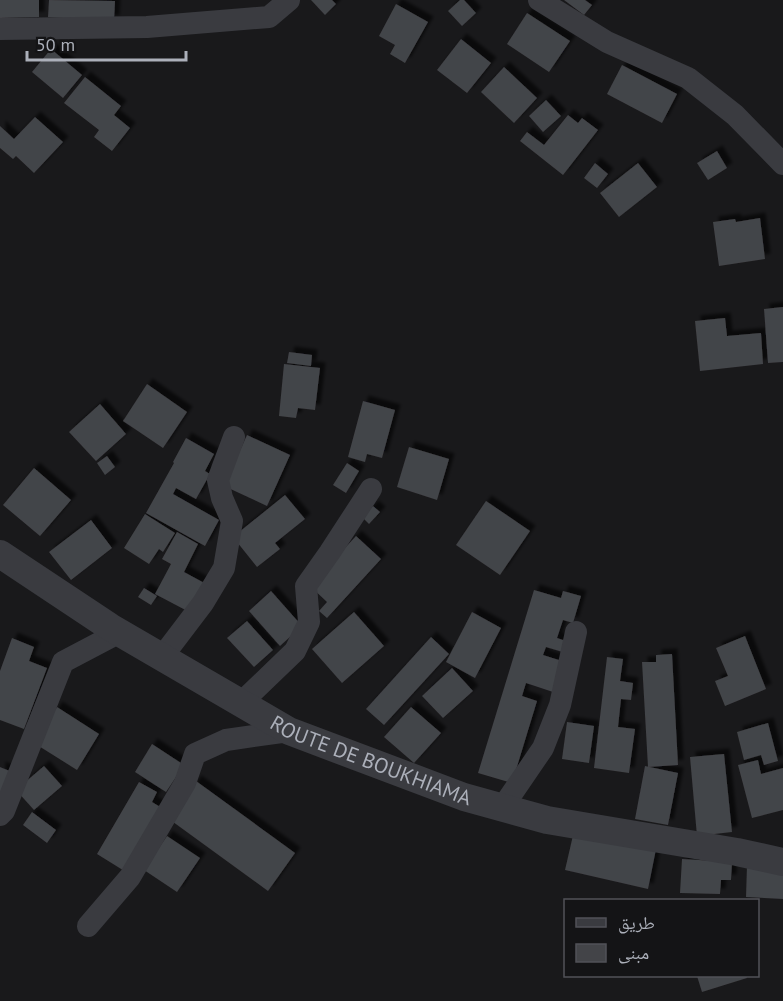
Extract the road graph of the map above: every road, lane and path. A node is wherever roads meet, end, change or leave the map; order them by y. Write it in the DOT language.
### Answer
graph roads {
  1 [pos="289,0"];
  2 [pos="538,0"];
  3 [pos="0,29"];
  4 [pos="783,164"];
  5 [pos="234,437"];
  6 [pos="371,489"];
  7 [pos="0,554"];
  8 [pos="576,632"];
  9 [pos="120,633"];
  10 [pos="162,657"];
  11 [pos="242,702"];
  12 [pos="289,731"];
  13 [pos="502,808"];
  14 [pos="0,815"];
  15 [pos="783,862"];
  16 [pos="88,926"];
  1 -- 3 [label="street"];
  2 -- 4 [label="street"];
  5 -- 10 [label="street"];
  6 -- 11 [label="street"];
  7 -- 9 [label="street, ROUTE DE BOUKHIAMA"];
  8 -- 13 [label="street"];
  9 -- 10 [label="street, ROUTE DE BOUKHIAMA"];
  9 -- 14 [label="street"];
  10 -- 11 [label="street, ROUTE DE BOUKHIAMA"];
  11 -- 12 [label="street, ROUTE DE BOUKHIAMA"];
  12 -- 13 [label="street, ROUTE DE BOUKHIAMA"];
  12 -- 16 [label="street"];
  13 -- 15 [label="street, ROUTE DE BOUKHIAMA"];
}
